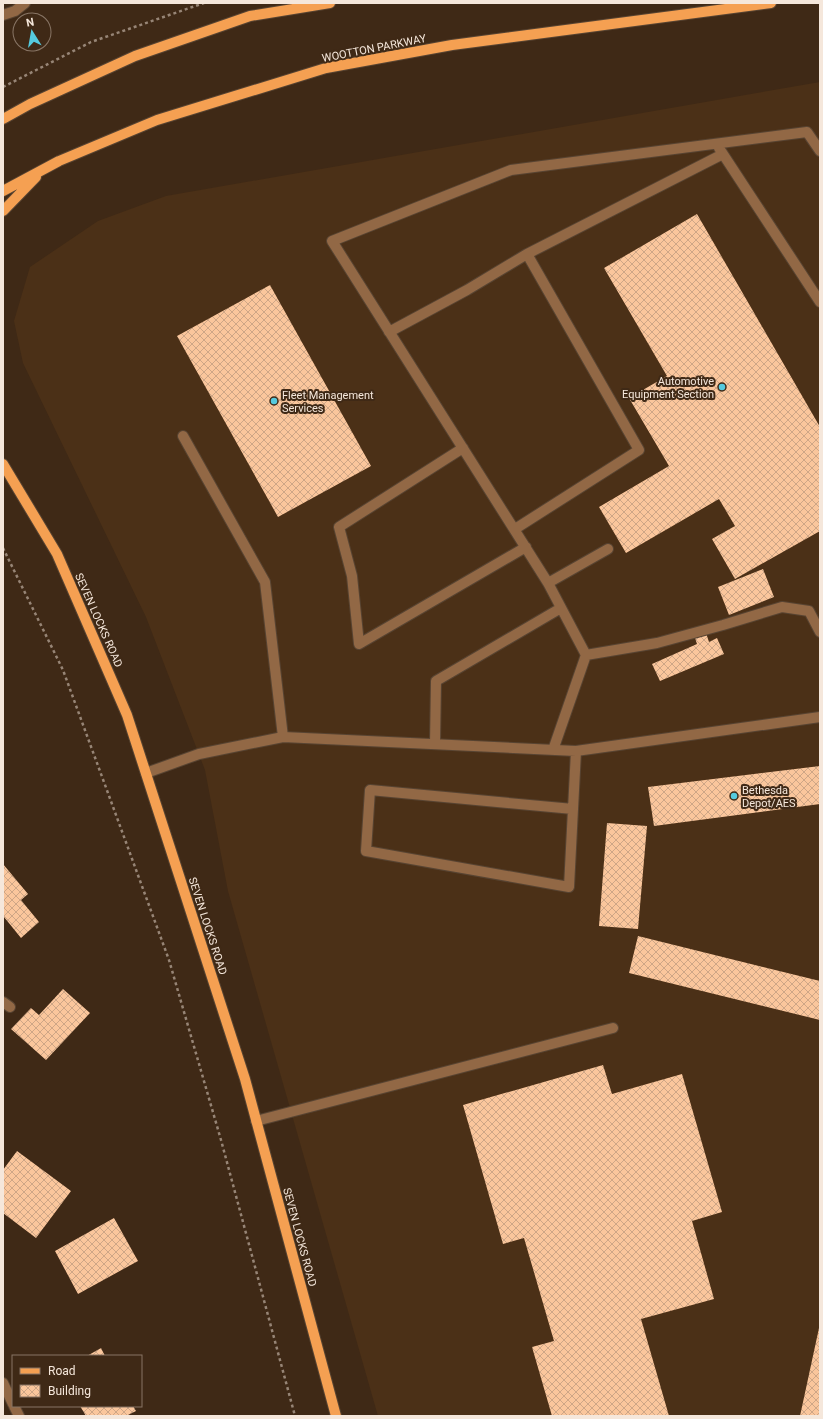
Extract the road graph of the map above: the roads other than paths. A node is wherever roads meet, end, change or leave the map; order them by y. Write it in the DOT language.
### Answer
graph roads {
  1 [pos="26,3"];
  2 [pos="330,3"];
  3 [pos="771,3"];
  4 [pos="3,15"];
  5 [pos="3,119"];
  6 [pos="716,143"];
  7 [pos="820,150"];
  8 [pos="723,154"];
  9 [pos="43,170"];
  10 [pos="3,191"];
  11 [pos="3,211"];
  12 [pos="527,254"];
  13 [pos="820,302"];
  14 [pos="389,332"];
  15 [pos="183,436"];
  16 [pos="463,448"];
  17 [pos="3,464"];
  18 [pos="515,529"];
  19 [pos="526,547"];
  20 [pos="608,549"];
  21 [pos="548,583"];
  22 [pos="562,608"];
  23 [pos="820,632"];
  24 [pos="586,655"];
  25 [pos="820,716"];
  26 [pos="283,737"];
  27 [pos="435,744"];
  28 [pos="553,750"];
  29 [pos="576,751"];
  30 [pos="146,773"];
  31 [pos="573,809"];
  32 [pos="613,1028"];
  33 [pos="256,1120"];
  34 [pos="3,1383"];
  35 [pos="12,1403"];
  36 [pos="14,1407"];
  37 [pos="19,1416"];
  38 [pos="336,1416"];
  1 -- 4 [label="street"];
  2 -- 5 [label="main road"];
  3 -- 9 [label="main road, WOOTTON PARKWAY"];
  6 -- 7 [label="street"];
  6 -- 8 [label="street"];
  6 -- 14 [label="street"];
  8 -- 12 [label="street"];
  8 -- 13 [label="street"];
  9 -- 10 [label="main road, WOOTTON PARKWAY"];
  9 -- 11 [label="main road"];
  12 -- 14 [label="street"];
  12 -- 18 [label="street"];
  14 -- 16 [label="street"];
  15 -- 26 [label="street"];
  16 -- 18 [label="street"];
  16 -- 19 [label="street"];
  17 -- 30 [label="main road, SEVEN LOCKS ROAD"];
  18 -- 19 [label="street"];
  19 -- 21 [label="street"];
  20 -- 21 [label="street"];
  21 -- 22 [label="street"];
  22 -- 24 [label="street"];
  22 -- 27 [label="street"];
  23 -- 24 [label="street"];
  24 -- 28 [label="street"];
  25 -- 29 [label="street"];
  26 -- 27 [label="street"];
  26 -- 30 [label="street"];
  27 -- 28 [label="street"];
  28 -- 29 [label="street"];
  29 -- 31 [label="street"];
  30 -- 33 [label="main road, SEVEN LOCKS ROAD"];
  31 -- 31 [label="street"];
  32 -- 33 [label="street"];
  33 -- 38 [label="main road, SEVEN LOCKS ROAD"];
  34 -- 35 [label="street"];
  36 -- 37 [label="street"];
}
